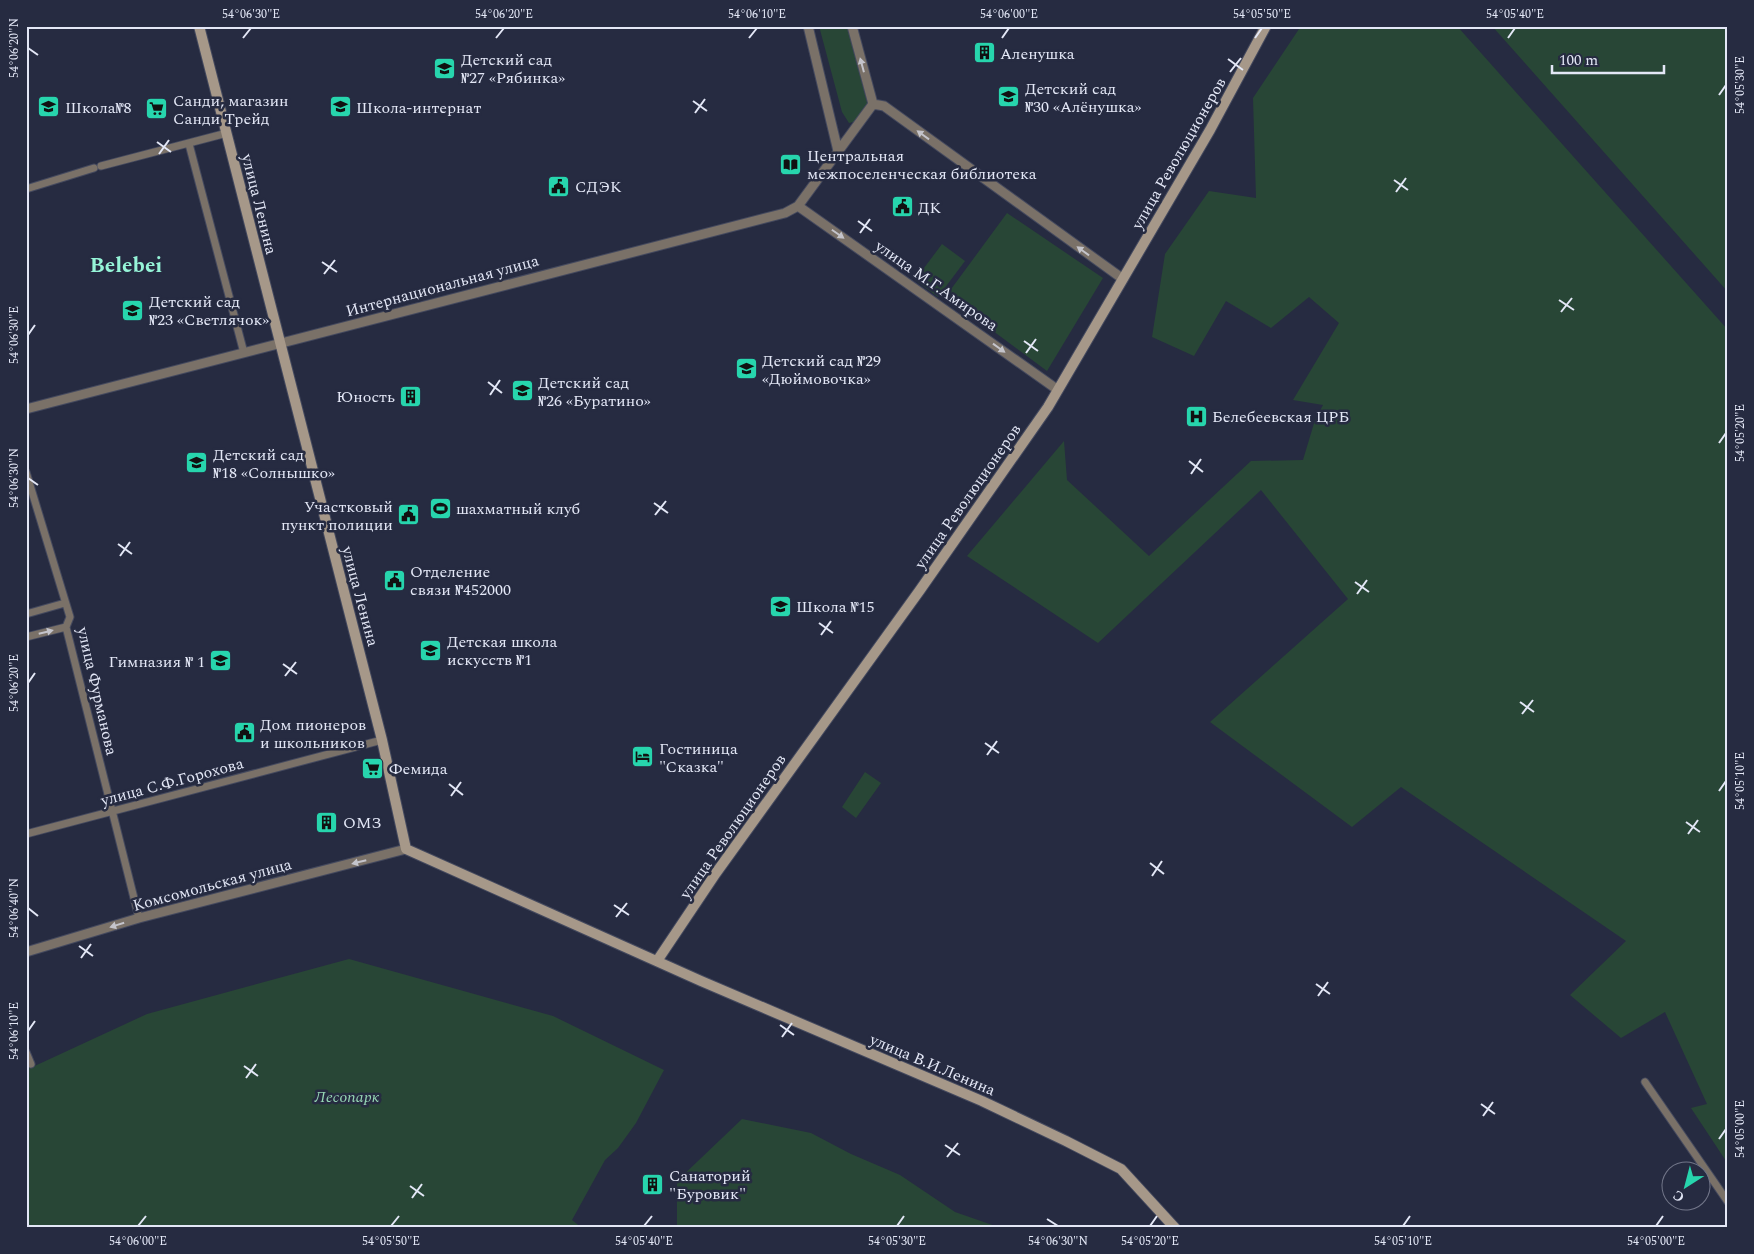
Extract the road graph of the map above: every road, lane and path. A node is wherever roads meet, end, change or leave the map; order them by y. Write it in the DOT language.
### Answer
graph roads {
  1 [pos="199,26"];
  2 [pos="808,26"];
  3 [pos="852,26"];
  4 [pos="1266,26"];
  5 [pos="873,104"];
  6 [pos="227,133"];
  7 [pos="189,144"];
  8 [pos="838,151"];
  9 [pos="26,189"];
  10 [pos="798,206"];
  11 [pos="1122,279"];
  12 [pos="280,343"];
  13 [pos="244,352"];
  14 [pos="1058,390"];
  15 [pos="26,409"];
  16 [pos="26,472"];
  17 [pos="65,604"];
  18 [pos="26,614"];
  19 [pos="66,627"];
  20 [pos="26,638"];
  21 [pos="382,740"];
  22 [pos="113,811"];
  23 [pos="26,834"];
  24 [pos="406,850"];
  25 [pos="139,918"];
  26 [pos="26,952"];
  27 [pos="657,961"];
  28 [pos="26,1052"];
  29 [pos="31,1064"];
  30 [pos="1645,1082"];
  31 [pos="1728,1202"];
  32 [pos="1175,1228"];
  1 -- 6 [label="main road, улица Ленина"];
  2 -- 8 [label="street"];
  5 -- 3 [label="street, one-way"];
  4 -- 11 [label="main road, улица Революционеров"];
  5 -- 8 [label="street"];
  11 -- 5 [label="street, one-way"];
  6 -- 7 [label="street"];
  6 -- 12 [label="main road, улица Ленина"];
  7 -- 9 [label="street"];
  7 -- 13 [label="street"];
  8 -- 10 [label="street"];
  10 -- 12 [label="street, Интернациональная улица"];
  10 -- 14 [label="street, улица М.Г.Амирова, one-way"];
  11 -- 14 [label="main road, улица Революционеров"];
  12 -- 13 [label="street, Интернациональная улица"];
  12 -- 21 [label="main road, улица Ленина"];
  13 -- 15 [label="street, Интернациональная улица"];
  14 -- 27 [label="main road, улица Революционеров"];
  16 -- 17 [label="street, улица Фурманова"];
  17 -- 18 [label="street"];
  17 -- 19 [label="street, улица Фурманова"];
  20 -- 19 [label="street, one-way"];
  19 -- 22 [label="street, улица Фурманова"];
  21 -- 22 [label="street, улица С.Ф.Горохова"];
  21 -- 24 [label="main road, улица Ленина"];
  22 -- 23 [label="street, улица С.Ф.Горохова"];
  22 -- 25 [label="street, улица Фурманова"];
  24 -- 25 [label="street, Комсомольская улица, one-way"];
  24 -- 27 [label="main road"];
  25 -- 26 [label="street, Комсомольская улица, one-way"];
  27 -- 32 [label="main road, улица В.И.Ленина"];
  28 -- 29 [label="street"];
  30 -- 31 [label="street"];
}
